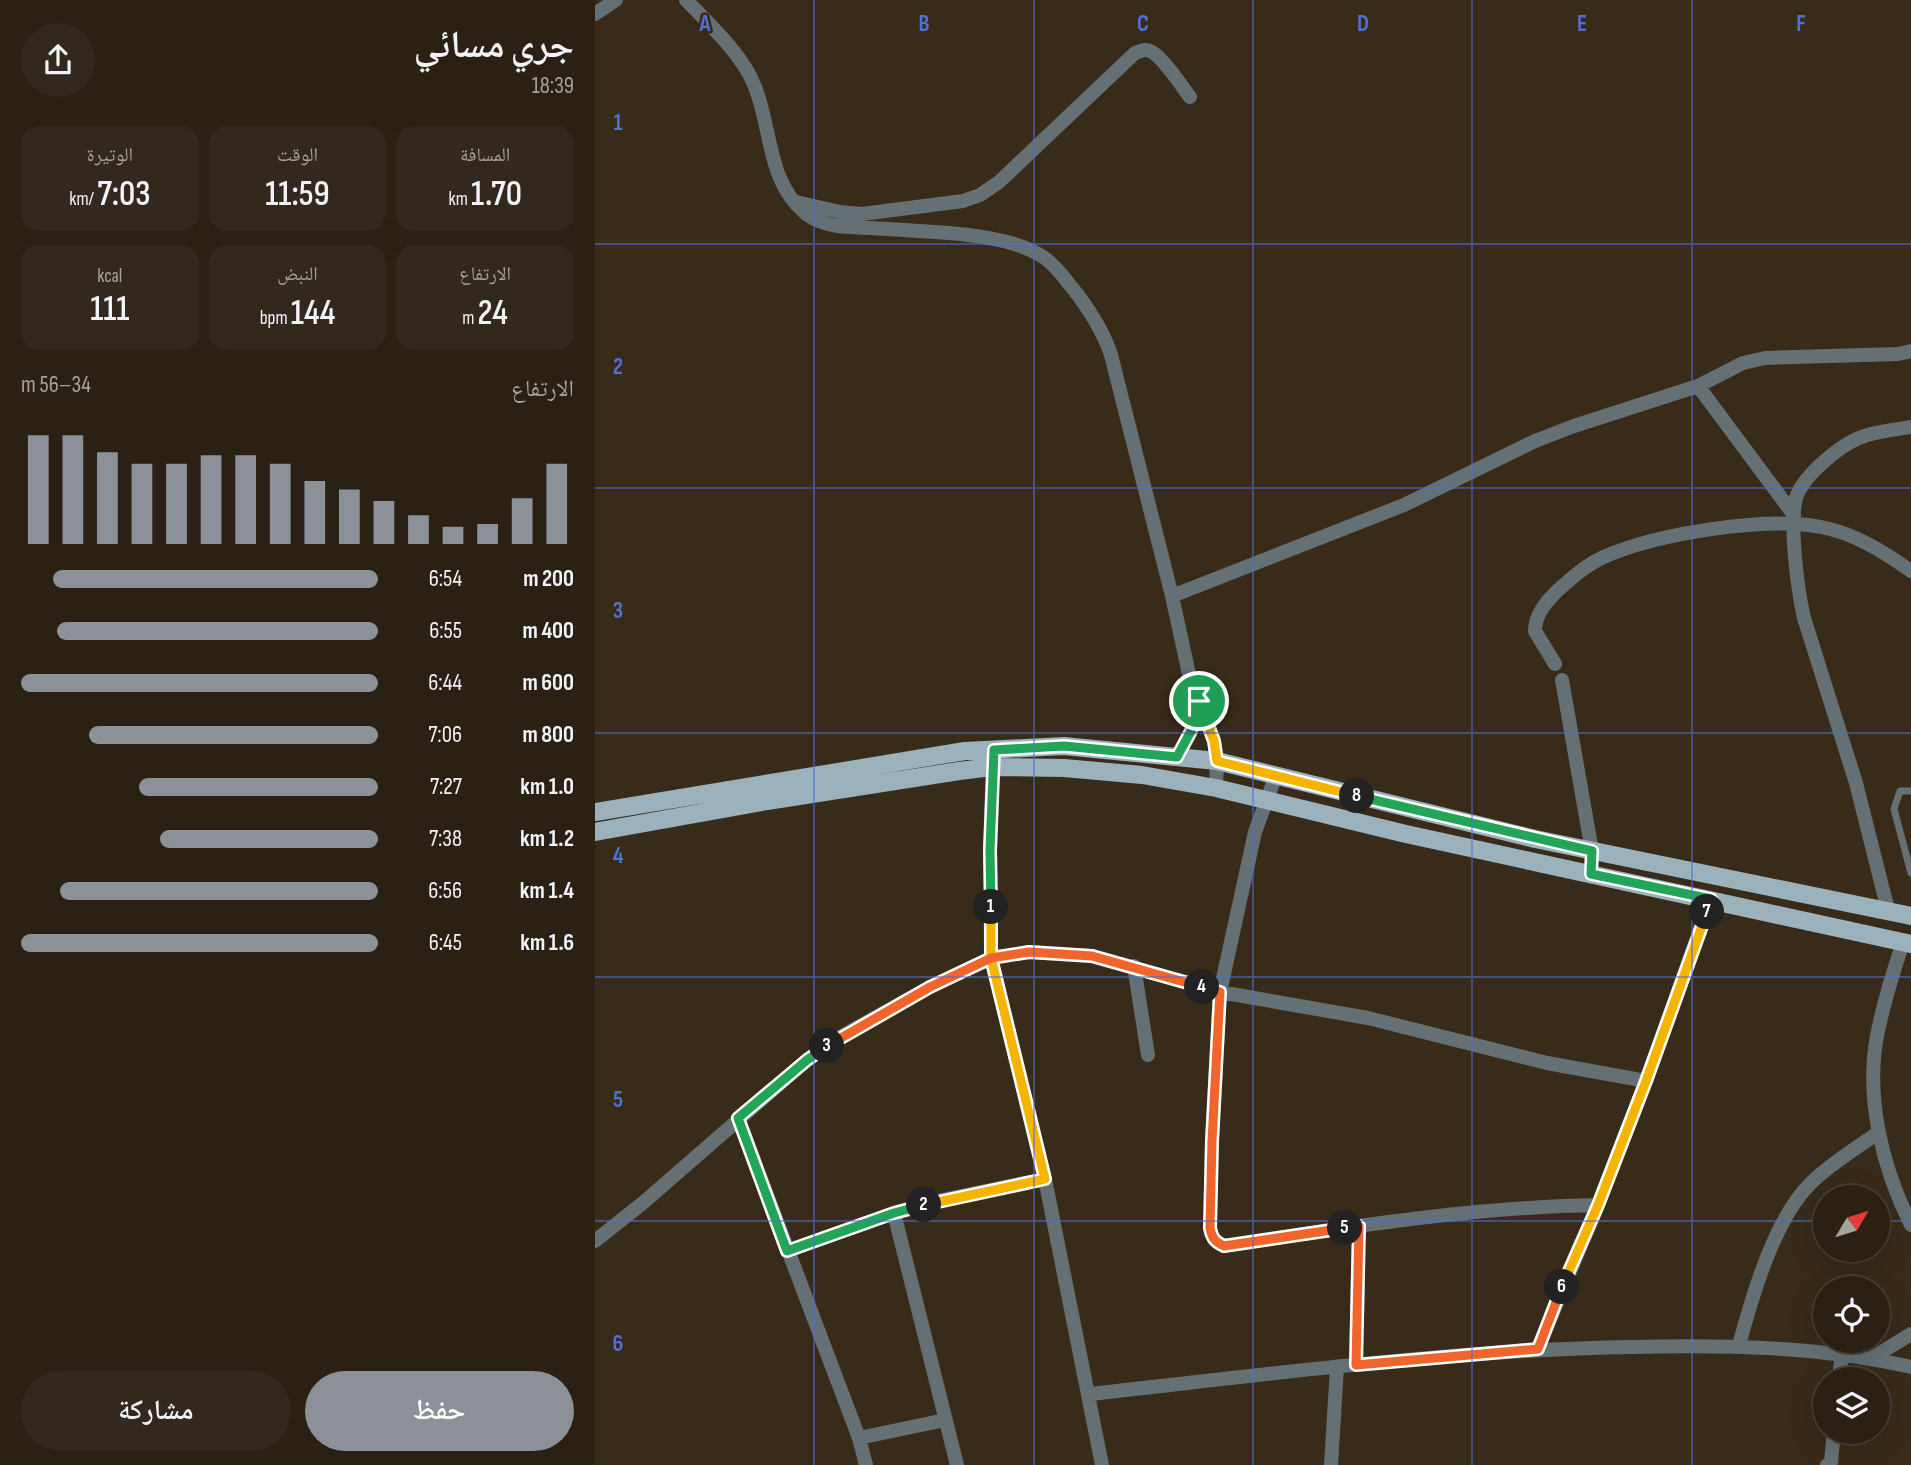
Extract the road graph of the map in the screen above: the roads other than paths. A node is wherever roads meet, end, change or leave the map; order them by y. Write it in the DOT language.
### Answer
graph roads {
  1 [pos="616,0"];
  2 [pos="686,0"];
  3 [pos="595,14"];
  4 [pos="1190,97"];
  5 [pos="795,202"];
  6 [pos="1911,351"];
  7 [pos="1698,386"];
  8 [pos="1911,427"];
  9 [pos="1794,519"];
  10 [pos="1911,572"];
  11 [pos="1172,596"];
  12 [pos="1555,664"];
  13 [pos="1562,680"];
  14 [pos="1199,701"];
  15 [pos="1177,757"];
  16 [pos="993,758"];
  17 [pos="1217,761"];
  18 [pos="1276,775"];
  19 [pos="1216,788"];
  20 [pos="1911,791"];
  21 [pos="1268,799"];
  22 [pos="595,812"];
  23 [pos="595,832"];
  24 [pos="1592,851"];
  25 [pos="1911,873"];
  26 [pos="1591,874"];
  27 [pos="1711,899"];
  28 [pos="1888,910"];
  29 [pos="1911,916"];
  30 [pos="1907,943"];
  31 [pos="991,958"];
  32 [pos="1134,967"];
  33 [pos="1220,992"];
  34 [pos="1148,1055"];
  35 [pos="1646,1081"];
  36 [pos="738,1118"];
  37 [pos="1879,1132"];
  38 [pos="1045,1179"];
  39 [pos="1598,1205"];
  40 [pos="894,1213"];
  41 [pos="1911,1225"];
  42 [pos="1359,1226"];
  43 [pos="595,1241"];
  44 [pos="787,1251"];
  45 [pos="1911,1334"];
  46 [pos="1739,1345"];
  47 [pos="1538,1349"];
  48 [pos="1813,1351"];
  49 [pos="1842,1353"];
  50 [pos="1872,1358"];
  51 [pos="1356,1365"];
  52 [pos="1337,1367"];
  53 [pos="1840,1367"];
  54 [pos="1911,1367"];
  55 [pos="1090,1394"];
  56 [pos="945,1420"];
  57 [pos="859,1438"];
  58 [pos="1833,1444"];
  59 [pos="1831,1464"];
  60 [pos="866,1465"];
  61 [pos="957,1465"];
  62 [pos="1102,1465"];
  63 [pos="1331,1465"];
  1 -- 3 [label="street"];
  2 -- 5 [label="street"];
  4 -- 5 [label="street"];
  5 -- 11 [label="street"];
  6 -- 7 [label="street"];
  7 -- 9 [label="street"];
  7 -- 11 [label="street"];
  8 -- 9 [label="street"];
  9 -- 10 [label="street"];
  9 -- 12 [label="street"];
  9 -- 28 [label="street"];
  11 -- 14 [label="street"];
  13 -- 24 [label="street"];
  14 -- 15 [label="street"];
  14 -- 17 [label="street"];
  15 -- 16 [label="main road"];
  15 -- 17 [label="main road"];
  16 -- 19 [label="main road"];
  16 -- 22 [label="main road"];
  16 -- 23 [label="main road"];
  16 -- 31 [label="street"];
  17 -- 18 [label="main road"];
  17 -- 19 [label="street"];
  18 -- 21 [label="street"];
  18 -- 24 [label="main road"];
  19 -- 21 [label="main road"];
  20 -- 25 [label="lane"];
  21 -- 26 [label="main road"];
  21 -- 33 [label="street"];
  24 -- 26 [label="street"];
  24 -- 28 [label="main road"];
  26 -- 27 [label="main road"];
  27 -- 30 [label="main road"];
  27 -- 35 [label="street"];
  28 -- 29 [label="main road"];
  30 -- 37 [label="street"];
  31 -- 32 [label="street"];
  31 -- 36 [label="street"];
  31 -- 38 [label="street"];
  32 -- 33 [label="street"];
  32 -- 34 [label="street"];
  33 -- 35 [label="street"];
  33 -- 42 [label="street"];
  35 -- 39 [label="street"];
  36 -- 43 [label="street"];
  36 -- 44 [label="street"];
  37 -- 41 [label="street"];
  37 -- 46 [label="street"];
  38 -- 40 [label="street"];
  38 -- 55 [label="street"];
  39 -- 42 [label="street"];
  39 -- 47 [label="street"];
  40 -- 44 [label="street"];
  40 -- 56 [label="street"];
  42 -- 51 [label="street"];
  44 -- 57 [label="street"];
  45 -- 50 [label="street"];
  46 -- 47 [label="street"];
  46 -- 48 [label="street"];
  47 -- 51 [label="street"];
  49 -- 50 [label="street"];
  49 -- 53 [label="street"];
  50 -- 54 [label="street"];
  51 -- 52 [label="street"];
  52 -- 55 [label="street"];
  52 -- 63 [label="street"];
  55 -- 62 [label="street"];
  56 -- 57 [label="street"];
  56 -- 61 [label="street"];
  57 -- 60 [label="street"];
  58 -- 59 [label="street"];
}
